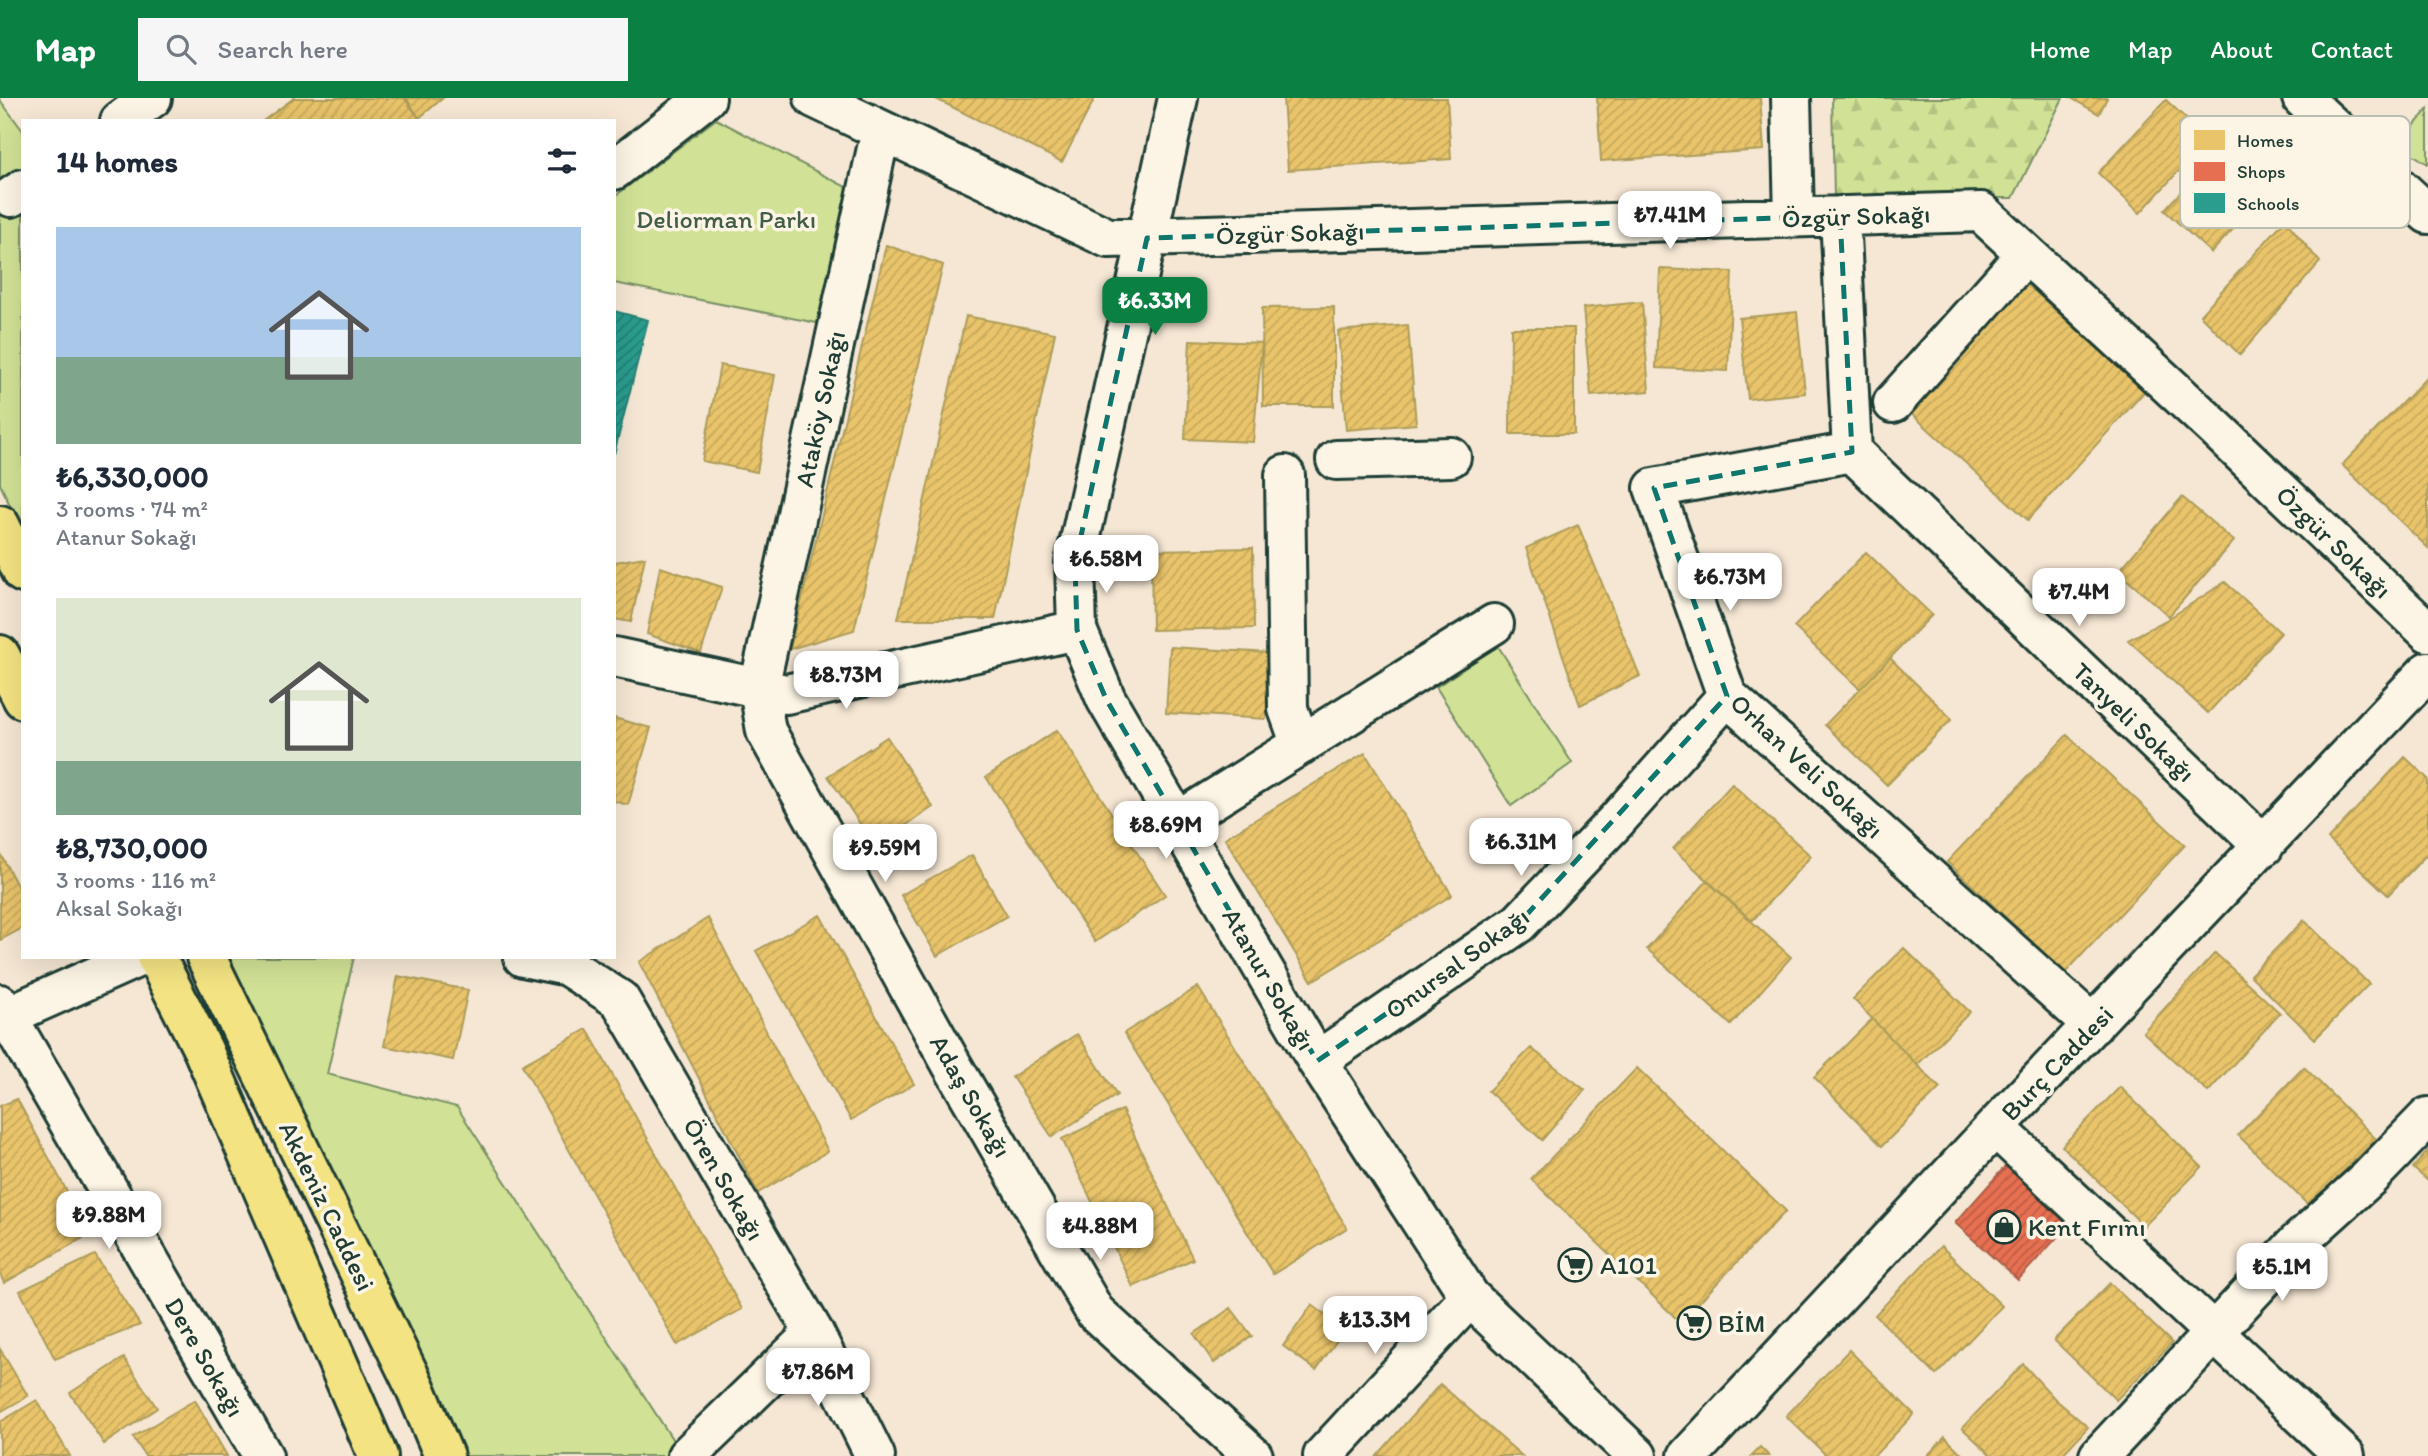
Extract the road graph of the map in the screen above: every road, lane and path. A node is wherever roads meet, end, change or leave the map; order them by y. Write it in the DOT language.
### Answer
graph roads {
  1 [pos="706,98"];
  2 [pos="814,98"];
  3 [pos="1178,98"];
  4 [pos="1790,98"];
  5 [pos="2302,98"];
  6 [pos="2322,116"];
  7 [pos="881,130"];
  8 [pos="616,168"];
  9 [pos="2410,197"];
  10 [pos="2428,214"];
  11 [pos="1840,216"];
  12 [pos="1794,218"];
  13 [pos="1147,238"];
  14 [pos="2026,254"];
  15 [pos="1893,403"];
  16 [pos="1852,452"];
  17 [pos="1451,457"];
  18 [pos="1336,460"];
  19 [pos="1285,475"];
  20 [pos="0,525"];
  21 [pos="21,569"];
  22 [pos="1494,624"];
  23 [pos="1077,630"];
  24 [pos="2428,632"];
  25 [pos="0,655"];
  26 [pos="616,657"];
  27 [pos="2428,671"];
  28 [pos="759,688"];
  29 [pos="21,695"];
  30 [pos="1727,696"];
  31 [pos="1301,745"];
  32 [pos="1177,822"];
  33 [pos="2264,846"];
  34 [pos="134,959"];
  35 [pos="157,959"];
  36 [pos="207,959"];
  37 [pos="533,959"];
  38 [pos="4,1010"];
  39 [pos="2093,1025"];
  40 [pos="1317,1061"];
  41 [pos="2428,1116"];
  42 [pos="1995,1127"];
  43 [pos="1470,1297"];
  44 [pos="814,1333"];
  45 [pos="2215,1333"];
  46 [pos="263,1456"];
  47 [pos="378,1456"];
  48 [pos="444,1456"];
  49 [pos="687,1456"];
  50 [pos="875,1456"];
  51 [pos="1253,1456"];
  52 [pos="1323,1456"];
  53 [pos="1637,1456"];
  54 [pos="1688,1456"];
  55 [pos="2099,1456"];
  56 [pos="2345,1456"];
  1 -- 8 [label="street"];
  2 -- 7 [label="street, Özgür Sokağı"];
  3 -- 13 [label="street, Atanur Sokağı"];
  4 -- 12 [label="street"];
  5 -- 6 [label="street"];
  7 -- 13 [label="street, Özgür Sokağı"];
  7 -- 28 [label="street, Ataköy Sokağı"];
  9 -- 10 [label="street"];
  11 -- 12 [label="street, Özgür Sokağı"];
  11 -- 14 [label="street, Özgür Sokağı"];
  11 -- 16 [label="street"];
  12 -- 13 [label="street, Özgür Sokağı"];
  13 -- 23 [label="street, Atanur Sokağı"];
  14 -- 15 [label="street"];
  14 -- 24 [label="street, Özgür Sokağı"];
  16 -- 30 [label="street, Orhan Veli Sokağı"];
  16 -- 33 [label="street, Tanyeli Sokağı"];
  17 -- 18 [label="street"];
  19 -- 31 [label="street"];
  20 -- 21 [label="main road"];
  22 -- 31 [label="street"];
  23 -- 28 [label="street"];
  23 -- 32 [label="street, Atanur Sokağı"];
  25 -- 29 [label="main road"];
  26 -- 28 [label="street"];
  27 -- 33 [label="street, Burç Caddesi"];
  28 -- 51 [label="street, Adaş Sokağı"];
  30 -- 39 [label="street, Orhan Veli Sokağı"];
  30 -- 40 [label="street, Onursal Sokağı"];
  31 -- 32 [label="street"];
  32 -- 40 [label="street, Atanur Sokağı"];
  33 -- 39 [label="street, Burç Caddesi"];
  34 -- 38 [label="street"];
  35 -- 47 [label="main road, Akdeniz Caddesi"];
  36 -- 48 [label="main road, Akdeniz Caddesi"];
  37 -- 44 [label="street, Ören Sokağı"];
  38 -- 46 [label="street, Dere Sokağı"];
  39 -- 42 [label="street, Burç Caddesi"];
  40 -- 43 [label="street, Atanur Sokağı"];
  41 -- 45 [label="street"];
  42 -- 45 [label="street"];
  42 -- 54 [label="street, Burç Caddesi"];
  43 -- 52 [label="street"];
  43 -- 53 [label="street, Atanur Sokağı"];
  44 -- 49 [label="street"];
  44 -- 50 [label="street, Ören Sokağı"];
  45 -- 55 [label="street"];
  45 -- 56 [label="street"];
}
